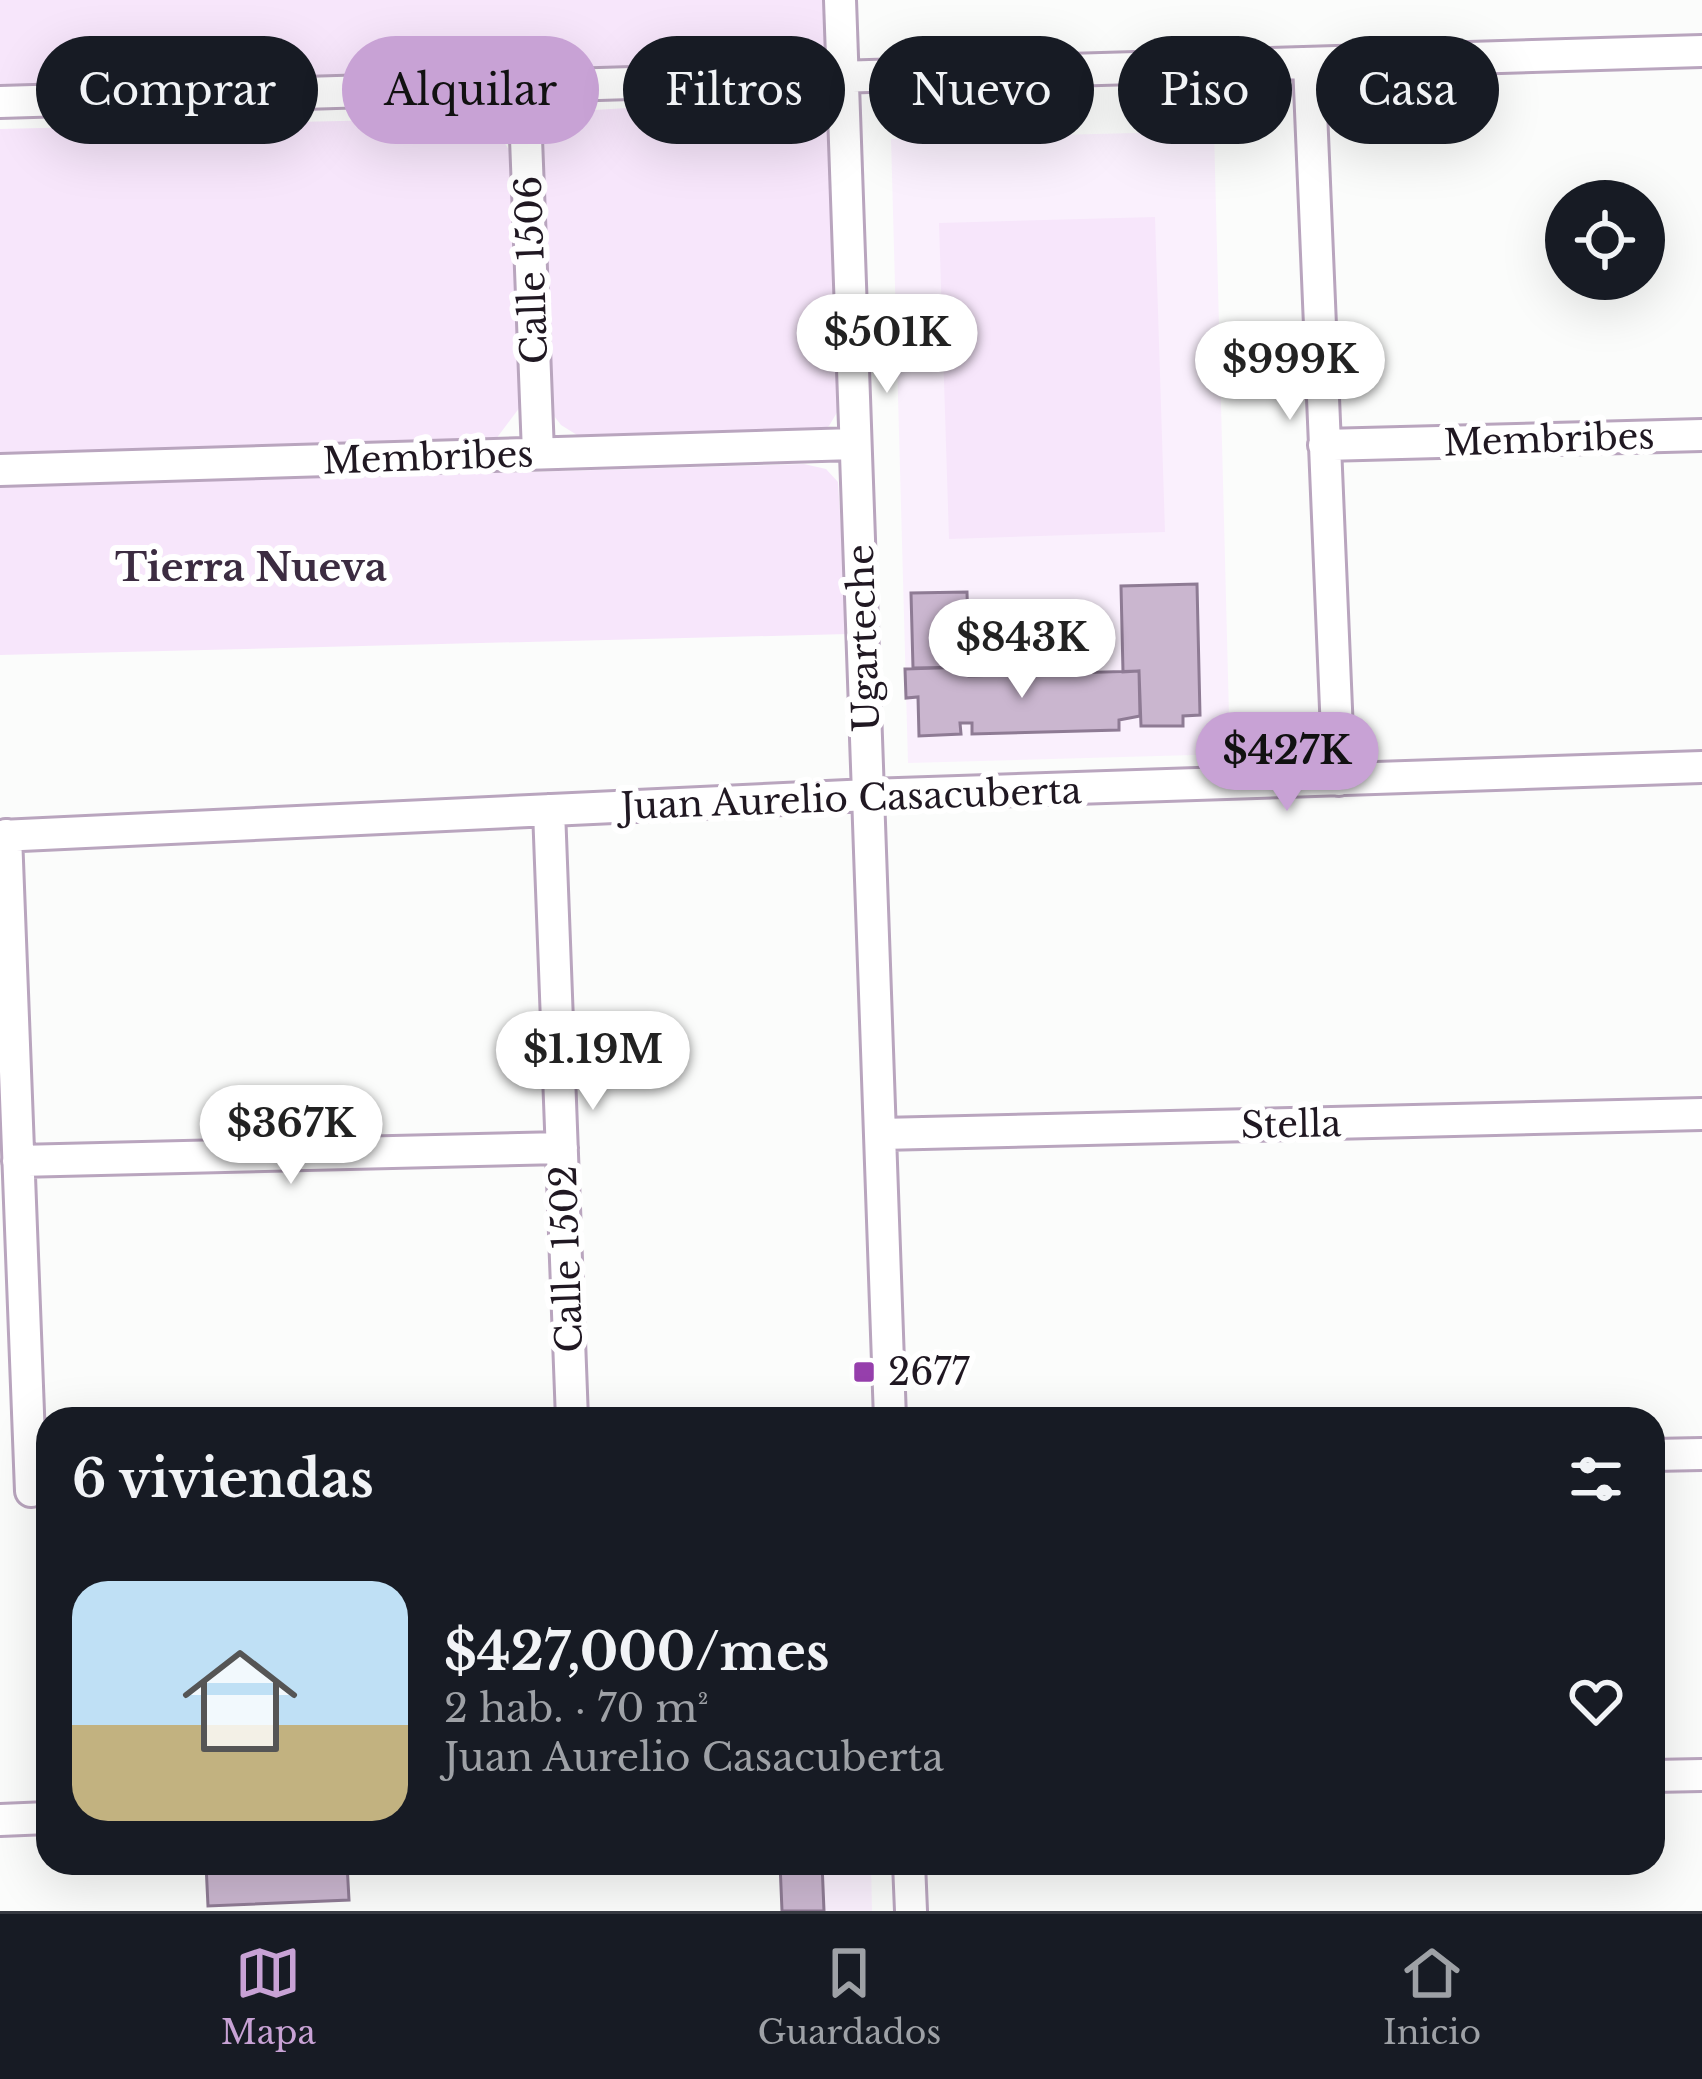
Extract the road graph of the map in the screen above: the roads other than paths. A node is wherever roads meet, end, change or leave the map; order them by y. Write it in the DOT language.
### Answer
graph roads {
  1 [pos="840,0"];
  2 [pos="841,36"];
  3 [pos="1702,51"];
  4 [pos="1310,63"];
  5 [pos="845,77"];
  6 [pos="342,92"];
  7 [pos="0,102"];
  8 [pos="845,138"];
  9 [pos="526,144"];
  10 [pos="1702,435"];
  11 [pos="855,444"];
  12 [pos="1324,445"];
  13 [pos="538,453"];
  14 [pos="0,470"];
  15 [pos="1702,767"];
  16 [pos="1339,780"];
  17 [pos="869,795"];
  18 [pos="549,810"];
  19 [pos="3,836"];
  20 [pos="1702,1114"];
  21 [pos="880,1134"];
  22 [pos="562,1148"];
  23 [pos="18,1161"];
  24 [pos="572,1407"];
  25 [pos="890,1407"];
  26 [pos="1702,1454"];
  27 [pos="1665,1455"];
  28 [pos="26,1491"];
  29 [pos="1702,1775"];
  30 [pos="1665,1776"];
  31 [pos="36,1818"];
  32 [pos="0,1820"];
  33 [pos="910,1875"];
  34 [pos="911,1911"];
  1 -- 2 [label="street, Ugarteche"];
  3 -- 4 [label="street"];
  4 -- 5 [label="street"];
  4 -- 12 [label="street"];
  6 -- 7 [label="street"];
  8 -- 11 [label="street, Ugarteche"];
  9 -- 13 [label="street, Calle 1506"];
  10 -- 12 [label="street, Membribes"];
  11 -- 13 [label="street, Membribes"];
  11 -- 17 [label="street, Ugarteche"];
  12 -- 16 [label="street"];
  13 -- 14 [label="street, Membribes"];
  15 -- 16 [label="street, Juan Aurelio Casacuberta"];
  16 -- 17 [label="street, Juan Aurelio Casacuberta"];
  17 -- 18 [label="street, Juan Aurelio Casacuberta"];
  17 -- 21 [label="street, Ugarteche"];
  18 -- 19 [label="street, Juan Aurelio Casacuberta"];
  18 -- 22 [label="street, Calle 1502"];
  19 -- 23 [label="street"];
  20 -- 21 [label="street, Stella"];
  21 -- 25 [label="street, Ugarteche"];
  22 -- 23 [label="street"];
  22 -- 24 [label="street, Calle 1502"];
  23 -- 28 [label="street"];
  26 -- 27 [label="street"];
  29 -- 30 [label="street"];
  31 -- 32 [label="street"];
  33 -- 34 [label="street"];
}
